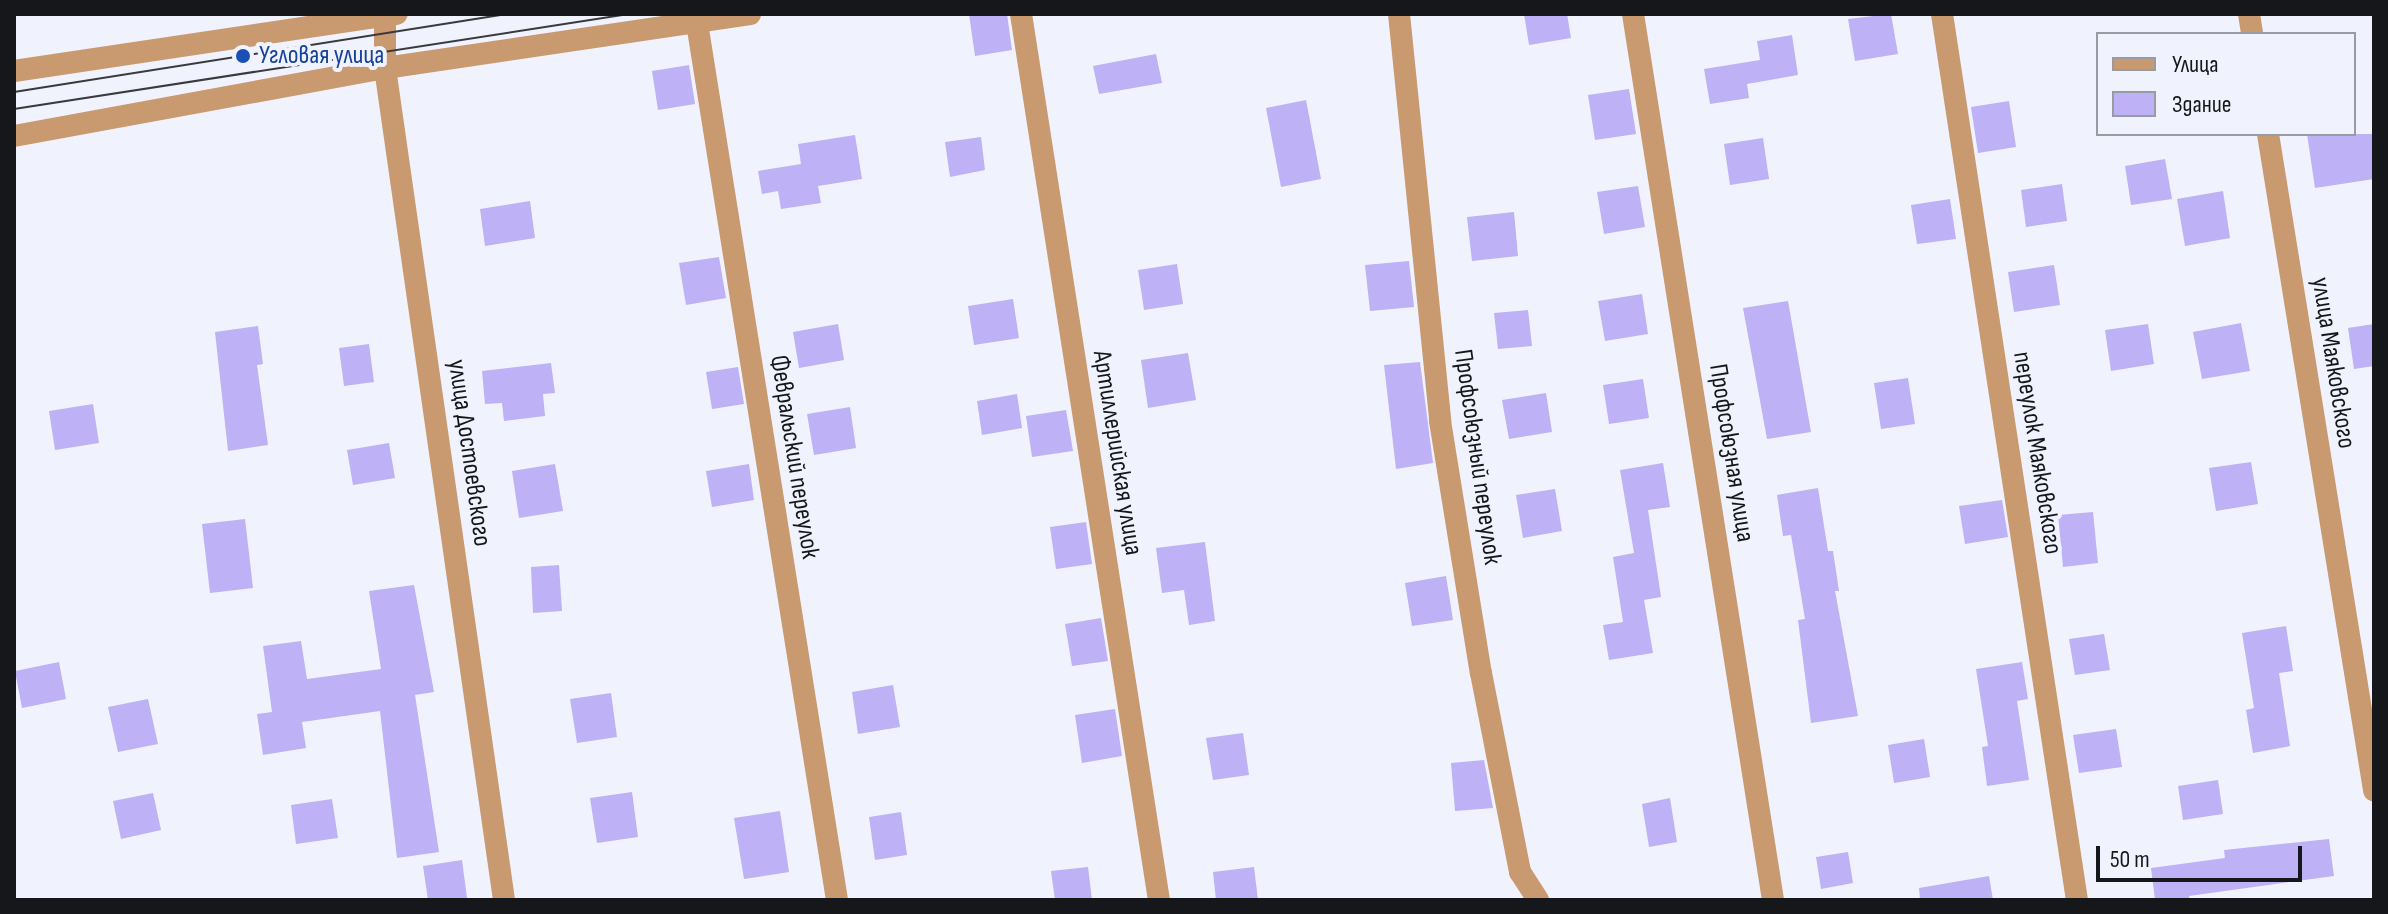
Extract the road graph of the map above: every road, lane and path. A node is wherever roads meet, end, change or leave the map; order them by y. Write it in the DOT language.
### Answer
graph roads {
  1 [pos="750,14"];
  2 [pos="1021,14"];
  3 [pos="1399,14"];
  4 [pos="1633,14"];
  5 [pos="1942,14"];
  6 [pos="389,15"];
  7 [pos="697,23"];
  8 [pos="385,68"];
  9 [pos="14,71"];
  10 [pos="14,136"];
  11 [pos="2268,136"];
  12 [pos="2374,790"];
  13 [pos="504,900"];
  14 [pos="837,900"];
  15 [pos="1159,900"];
  16 [pos="1538,900"];
  17 [pos="1773,900"];
  18 [pos="2077,900"];
  1 -- 7 [label="street"];
  2 -- 15 [label="street, Артиллерийская улица"];
  3 -- 16 [label="street, Профсоюзный переулок"];
  4 -- 17 [label="street, Профсоюзная улица"];
  5 -- 18 [label="street, переулок Маяковского"];
  6 -- 8 [label="street, улица Достоевского"];
  6 -- 9 [label="street"];
  7 -- 8 [label="street"];
  7 -- 14 [label="street, Февральский переулок"];
  8 -- 10 [label="street"];
  8 -- 13 [label="street, улица Достоевского"];
  11 -- 12 [label="street, улица Маяковского"];
}
